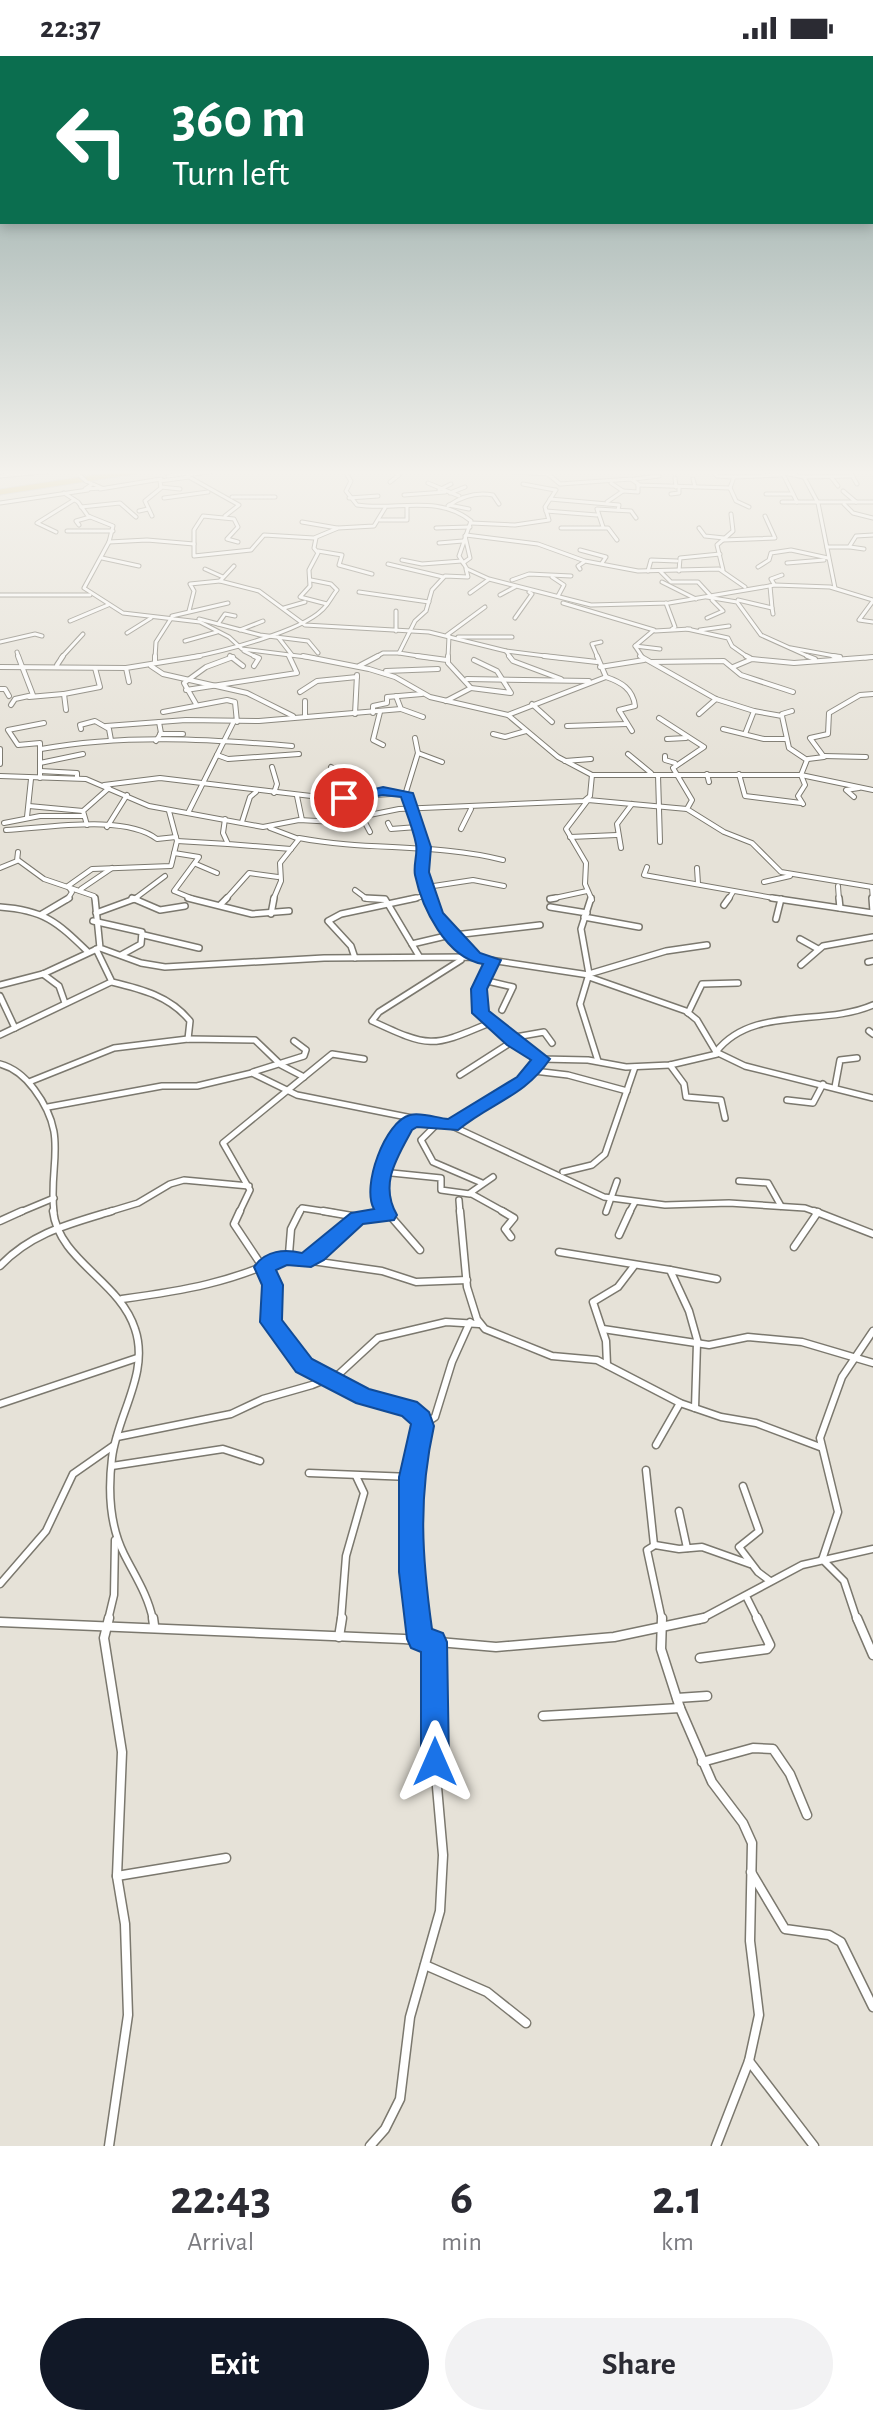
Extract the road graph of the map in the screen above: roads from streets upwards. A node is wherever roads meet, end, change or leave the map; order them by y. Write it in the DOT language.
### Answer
graph roads {
  1 [pos="96,568"];
  2 [pos="233,568"];
  3 [pos="310,568"];
  4 [pos="348,568"];
  5 [pos="412,568"];
  6 [pos="627,568"];
  7 [pos="649,568"];
  8 [pos="678,568"];
  9 [pos="830,568"];
  10 [pos="205,569"];
  11 [pos="467,569"];
  12 [pos="723,570"];
  13 [pos="648,571"];
  14 [pos="660,571"];
  15 [pos="679,571"];
  16 [pos="372,574"];
  17 [pos="544,574"];
  18 [pos="782,575"];
  19 [pos="571,576"];
  20 [pos="444,577"];
  21 [pos="222,579"];
  22 [pos="489,579"];
  23 [pos="311,580"];
  24 [pos="662,582"];
  25 [pos="773,585"];
  26 [pos="514,586"];
  27 [pos="746,587"];
  28 [pos="835,588"];
  29 [pos="359,592"];
  30 [pos="470,593"];
  31 [pos="0,595"];
  32 [pos="90,595"];
  33 [pos="500,595"];
  34 [pos="712,596"];
  35 [pos="558,597"];
  36 [pos="696,599"];
  37 [pos="733,599"];
  38 [pos="873,600"];
  39 [pos="309,601"];
  40 [pos="429,602"];
  41 [pos="228,603"];
  42 [pos="666,603"];
  43 [pos="109,604"];
  44 [pos="327,604"];
  45 [pos="485,607"];
  46 [pos="283,608"];
  47 [pos="772,608"];
  48 [pos="189,611"];
  49 [pos="396,611"];
  50 [pos="773,614"];
  51 [pos="235,616"];
  52 [pos="151,617"];
  53 [pos="171,617"];
  54 [pos="515,618"];
  55 [pos="707,618"];
  56 [pos="194,620"];
  57 [pos="70,621"];
  58 [pos="263,621"];
  59 [pos="873,622"];
  60 [pos="302,623"];
  61 [pos="218,624"];
  62 [pos="729,626"];
  63 [pos="672,629"];
  64 [pos="687,629"];
  65 [pos="239,630"];
  66 [pos="218,631"];
  67 [pos="396,631"];
  68 [pos="410,631"];
  69 [pos="655,631"];
  70 [pos="127,633"];
  71 [pos="83,634"];
  72 [pos="42,636"];
  73 [pos="268,636"];
  74 [pos="450,636"];
  75 [pos="261,637"];
  76 [pos="278,637"];
  77 [pos="512,637"];
  78 [pos="0,640"];
  79 [pos="185,641"];
  80 [pos="601,642"];
  81 [pos="238,646"];
  82 [pos="635,646"];
  83 [pos="788,648"];
  84 [pos="660,649"];
  85 [pos="244,650"];
  86 [pos="506,651"];
  87 [pos="17,652"];
  88 [pos="222,652"];
  89 [pos="318,653"];
  90 [pos="399,653"];
  91 [pos="291,655"];
  92 [pos="233,657"];
  93 [pos="841,657"];
  94 [pos="873,657"];
  95 [pos="645,659"];
  96 [pos="752,659"];
  97 [pos="447,660"];
  98 [pos="474,660"];
  99 [pos="820,661"];
  100 [pos="112,662"];
  101 [pos="597,662"];
  102 [pos="651,662"];
  103 [pos="155,664"];
  104 [pos="57,665"];
  105 [pos="146,665"];
  106 [pos="25,666"];
  107 [pos="243,666"];
  108 [pos="254,666"];
  109 [pos="0,667"];
  110 [pos="359,667"];
  111 [pos="600,667"];
  112 [pos="733,667"];
  113 [pos="95,668"];
  114 [pos="112,668"];
  115 [pos="126,668"];
  116 [pos="438,669"];
  117 [pos="381,672"];
  118 [pos="357,677"];
  119 [pos="606,677"];
  120 [pos="192,678"];
  121 [pos="507,678"];
  122 [pos="467,679"];
  123 [pos="561,679"];
  124 [pos="590,681"];
  125 [pos="129,682"];
  126 [pos="223,686"];
  127 [pos="471,688"];
  128 [pos="0,689"];
  129 [pos="186,690"];
  130 [pos="300,692"];
  131 [pos="793,692"];
  132 [pos="64,694"];
  133 [pos="423,694"];
  134 [pos="873,694"];
  135 [pos="9,696"];
  136 [pos="396,696"];
  137 [pos="18,698"];
  138 [pos="716,699"];
  139 [pos="305,701"];
  140 [pos="446,701"];
  141 [pos="196,704"];
  142 [pos="532,704"];
  143 [pos="11,705"];
  144 [pos="401,709"];
  145 [pos="66,710"];
  146 [pos="754,711"];
  147 [pos="792,711"];
  148 [pos="163,712"];
  149 [pos="380,712"];
  150 [pos="373,713"];
  151 [pos="355,714"];
  152 [pos="699,714"];
  153 [pos="508,715"];
  154 [pos="781,715"];
  155 [pos="294,716"];
  156 [pos="305,716"];
  157 [pos="423,717"];
  158 [pos="659,718"];
  159 [pos="159,722"];
  160 [pos="236,722"];
  161 [pos="552,722"];
  162 [pos="44,723"];
  163 [pos="627,724"];
  164 [pos="106,726"];
  165 [pos="567,726"];
  166 [pos="81,729"];
  167 [pos="723,729"];
  168 [pos="527,731"];
  169 [pos="632,731"];
  170 [pos="160,734"];
  171 [pos="183,734"];
  172 [pos="493,734"];
  173 [pos="745,734"];
  174 [pos="68,737"];
  175 [pos="415,738"];
  176 [pos="687,738"];
  177 [pos="667,739"];
  178 [pos="786,739"];
  179 [pos="111,740"];
  180 [pos="223,740"];
  181 [pos="78,741"];
  182 [pos="156,741"];
  183 [pos="383,745"];
  184 [pos="292,746"];
  185 [pos="0,749"];
  186 [pos="41,749"];
  187 [pos="418,753"];
  188 [pos="83,754"];
  189 [pos="299,754"];
  190 [pos="628,754"];
  191 [pos="216,755"];
  192 [pos="665,756"];
  193 [pos="824,756"];
  194 [pos="866,757"];
  195 [pos="591,759"];
  196 [pos="807,759"];
  197 [pos="564,761"];
  198 [pos="442,762"];
  199 [pos="40,763"];
  200 [pos="0,764"];
  201 [pos="676,764"];
  202 [pos="272,767"];
  203 [pos="331,767"];
  204 [pos="40,771"];
  205 [pos="651,774"];
  206 [pos="707,774"];
  207 [pos="739,774"];
  208 [pos="592,775"];
  209 [pos="658,775"];
  210 [pos="801,775"];
  211 [pos="0,776"];
  212 [pos="675,776"];
  213 [pos="40,778"];
  214 [pos="77,778"];
  215 [pos="31,779"];
  216 [pos="204,782"];
  217 [pos="709,782"];
  218 [pos="103,785"];
  219 [pos="110,787"];
  220 [pos="864,787"];
  221 [pos="873,790"];
  222 [pos="257,792"];
  223 [pos="367,793"];
  224 [pos="406,793"];
  225 [pos="273,794"];
  226 [pos="127,795"];
  227 [pos="297,796"];
  228 [pos="497,796"];
  229 [pos="854,797"];
  230 [pos="588,800"];
  231 [pos="500,803"];
  232 [pos="632,804"];
  233 [pos="29,806"];
  234 [pos="410,808"];
  235 [pos="472,808"];
  236 [pos="659,808"];
  237 [pos="687,809"];
  238 [pos="169,811"];
  239 [pos="189,811"];
  240 [pos="83,813"];
  241 [pos="710,814"];
  242 [pos="361,816"];
  243 [pos="27,817"];
  244 [pos="225,819"];
  245 [pos="705,819"];
  246 [pos="302,820"];
  247 [pos="242,822"];
  248 [pos="4,823"];
  249 [pos="388,823"];
  250 [pos="87,825"];
  251 [pos="107,827"];
  252 [pos="267,827"];
  253 [pos="417,827"];
  254 [pos="461,829"];
  255 [pos="6,830"];
  256 [pos="370,832"];
  257 [pos="617,835"];
  258 [pos="570,837"];
  259 [pos="299,838"];
  260 [pos="176,839"];
  261 [pos="660,842"];
  262 [pos="228,844"];
  263 [pos="424,847"];
  264 [pos="621,848"];
  265 [pos="291,849"];
  266 [pos="18,852"];
  267 [pos="174,853"];
  268 [pos="18,860"];
  269 [pos="503,860"];
  270 [pos="196,864"];
  271 [pos="114,867"];
  272 [pos="647,867"];
  273 [pos="0,868"];
  274 [pos="697,868"];
  275 [pos="217,873"];
  276 [pos="165,876"];
  277 [pos="791,876"];
  278 [pos="278,877"];
  279 [pos="764,882"];
  280 [pos="698,884"];
  281 [pos="68,886"];
  282 [pos="504,886"];
  283 [pos="838,886"];
  284 [pos="872,886"];
  285 [pos="427,887"];
  286 [pos="80,889"];
  287 [pos="355,890"];
  288 [pos="587,891"];
  289 [pos="733,892"];
  290 [pos="429,895"];
  291 [pos="132,898"];
  292 [pos="550,899"];
  293 [pos="781,899"];
  294 [pos="387,904"];
  295 [pos="220,905"];
  296 [pos="724,905"];
  297 [pos="185,906"];
  298 [pos="0,907"];
  299 [pos="550,907"];
  300 [pos="840,908"];
  301 [pos="289,911"];
  302 [pos="96,913"];
  303 [pos="873,913"];
  304 [pos="42,914"];
  305 [pos="271,914"];
  306 [pos="586,915"];
  307 [pos="776,919"];
  308 [pos="93,921"];
  309 [pos="540,925"];
  310 [pos="639,927"];
  311 [pos="143,935"];
  312 [pos="451,935"];
  313 [pos="873,937"];
  314 [pos="800,939"];
  315 [pos="412,944"];
  316 [pos="707,945"];
  317 [pos="98,948"];
  318 [pos="199,948"];
  319 [pos="819,950"];
  320 [pos="87,951"];
  321 [pos="121,955"];
  322 [pos="419,956"];
  323 [pos="475,957"];
  324 [pos="355,958"];
  325 [pos="464,958"];
  326 [pos="493,960"];
  327 [pos="801,965"];
  328 [pos="43,974"];
  329 [pos="589,975"];
  330 [pos="483,980"];
  331 [pos="112,982"];
  332 [pos="738,983"];
  333 [pos="0,985"];
  334 [pos="0,996"];
  335 [pos="65,1003"];
  336 [pos="871,1008"];
  337 [pos="502,1010"];
  338 [pos="688,1013"];
  339 [pos="493,1021"];
  340 [pos="15,1028"];
  341 [pos="0,1035"];
  342 [pos="188,1039"];
  343 [pos="511,1040"];
  344 [pos="294,1041"];
  345 [pos="552,1043"];
  346 [pos="716,1053"];
  347 [pos="857,1058"];
  348 [pos="364,1059"];
  349 [pos="541,1059"];
  350 [pos="598,1061"];
  351 [pos="0,1064"];
  352 [pos="281,1065"];
  353 [pos="670,1065"];
  354 [pos="635,1067"];
  355 [pos="534,1071"];
  356 [pos="252,1073"];
  357 [pos="460,1075"];
  358 [pos="304,1077"];
  359 [pos="29,1082"];
  360 [pos="823,1084"];
  361 [pos="835,1087"];
  362 [pos="287,1091"];
  363 [pos="627,1091"];
  364 [pos="873,1098"];
  365 [pos="787,1100"];
  366 [pos="48,1107"];
  367 [pos="725,1118"];
  368 [pos="413,1120"];
  369 [pos="438,1123"];
  370 [pos="452,1126"];
  371 [pos="382,1172"];
  372 [pos="563,1172"];
  373 [pos="493,1177"];
  374 [pos="617,1181"];
  375 [pos="739,1181"];
  376 [pos="483,1183"];
  377 [pos="249,1186"];
  378 [pos="471,1194"];
  379 [pos="54,1198"];
  380 [pos="612,1198"];
  381 [pos="459,1200"];
  382 [pos="635,1202"];
  383 [pos="781,1206"];
  384 [pos="606,1212"];
  385 [pos="818,1212"];
  386 [pos="387,1215"];
  387 [pos="358,1218"];
  388 [pos="0,1221"];
  389 [pos="55,1227"];
  390 [pos="873,1234"];
  391 [pos="619,1235"];
  392 [pos="511,1237"];
  393 [pos="794,1247"];
  394 [pos="420,1250"];
  395 [pos="559,1252"];
  396 [pos="284,1257"];
  397 [pos="304,1261"];
  398 [pos="0,1266"];
  399 [pos="634,1266"];
  400 [pos="264,1267"];
  401 [pos="670,1270"];
  402 [pos="717,1279"];
  403 [pos="467,1280"];
  404 [pos="122,1299"];
  405 [pos="470,1322"];
  406 [pos="479,1324"];
  407 [pos="603,1329"];
  408 [pos="873,1331"];
  409 [pos="697,1343"];
  410 [pos="137,1358"];
  411 [pos="853,1359"];
  412 [pos="873,1363"];
  413 [pos="607,1365"];
  414 [pos="329,1378"];
  415 [pos="680,1403"];
  416 [pos="0,1404"];
  417 [pos="695,1408"];
  418 [pos="423,1425"];
  419 [pos="115,1441"];
  420 [pos="656,1445"];
  421 [pos="820,1447"];
  422 [pos="260,1461"];
  423 [pos="112,1466"];
  424 [pos="646,1470"];
  425 [pos="309,1473"];
  426 [pos="356,1476"];
  427 [pos="411,1477"];
  428 [pos="743,1486"];
  429 [pos="679,1511"];
  430 [pos="115,1536"];
  431 [pos="654,1545"];
  432 [pos="687,1548"];
  433 [pos="873,1549"];
  434 [pos="822,1558"];
  435 [pos="750,1564"];
  436 [pos="770,1581"];
  437 [pos="0,1584"];
  438 [pos="747,1598"];
  439 [pos="0,1622"];
  440 [pos="106,1624"];
  441 [pos="154,1625"];
  442 [pos="659,1630"];
  443 [pos="339,1637"];
  444 [pos="420,1639"];
  445 [pos="434,1642"];
  446 [pos="873,1655"];
  447 [pos="700,1658"];
  448 [pos="707,1696"];
  449 [pos="678,1703"];
  450 [pos="543,1716"];
  451 [pos="702,1762"];
  452 [pos="807,1815"];
  453 [pos="226,1858"];
  454 [pos="751,1871"];
  455 [pos="117,1876"];
  456 [pos="425,1965"];
  457 [pos="873,2007"];
  458 [pos="526,2023"];
  459 [pos="749,2061"];
  460 [pos="109,2146"];
  461 [pos="370,2146"];
  462 [pos="716,2146"];
  463 [pos="814,2146"];
  1 -- 32 [label="street"];
  2 -- 21 [label="street"];
  3 -- 23 [label="street"];
  4 -- 16 [label="street"];
  5 -- 20 [label="street"];
  6 -- 13 [label="street"];
  7 -- 13 [label="street"];
  8 -- 15 [label="street"];
  9 -- 28 [label="street"];
  10 -- 21 [label="street"];
  11 -- 20 [label="street"];
  11 -- 22 [label="street"];
  12 -- 15 [label="street"];
  12 -- 27 [label="street"];
  13 -- 14 [label="street"];
  14 -- 15 [label="street"];
  14 -- 34 [label="street"];
  17 -- 19 [label="street"];
  17 -- 35 [label="street"];
  17 -- 35 [label="street"];
  18 -- 25 [label="street"];
  20 -- 40 [label="street"];
  21 -- 46 [label="street"];
  21 -- 48 [label="street"];
  22 -- 26 [label="street"];
  22 -- 30 [label="street"];
  23 -- 39 [label="street"];
  23 -- 44 [label="street"];
  24 -- 36 [label="street"];
  25 -- 27 [label="street"];
  25 -- 28 [label="street"];
  25 -- 47 [label="street"];
  26 -- 33 [label="street"];
  26 -- 35 [label="street"];
  26 -- 54 [label="street"];
  27 -- 34 [label="street"];
  28 -- 38 [label="street"];
  29 -- 40 [label="street"];
  31 -- 32 [label="street"];
  32 -- 43 [label="street"];
  34 -- 36 [label="street"];
  34 -- 37 [label="street"];
  34 -- 55 [label="street"];
  35 -- 42 [label="street"];
  35 -- 69 [label="street"];
  36 -- 42 [label="street"];
  37 -- 47 [label="street"];
  37 -- 83 [label="street"];
  38 -- 59 [label="street"];
  39 -- 44 [label="street"];
  39 -- 46 [label="street"];
  40 -- 68 [label="street"];
  41 -- 48 [label="street"];
  42 -- 63 [label="street"];
  43 -- 52 [label="street"];
  43 -- 57 [label="street"];
  44 -- 60 [label="street"];
  45 -- 74 [label="street"];
  46 -- 60 [label="street"];
  47 -- 50 [label="street"];
  48 -- 53 [label="street"];
  49 -- 67 [label="street"];
  51 -- 61 [label="street"];
  52 -- 53 [label="street"];
  52 -- 70 [label="street"];
  53 -- 56 [label="street"];
  53 -- 103 [label="street"];
  56 -- 61 [label="street"];
  56 -- 66 [label="street"];
  58 -- 65 [label="street"];
  60 -- 67 [label="street"];
  60 -- 73 [label="street"];
  61 -- 65 [label="street"];
  62 -- 64 [label="street"];
  63 -- 64 [label="street"];
  63 -- 69 [label="street"];
  64 -- 96 [label="street"];
  65 -- 75 [label="street"];
  66 -- 79 [label="street"];
  66 -- 81 [label="street"];
  67 -- 68 [label="street"];
  68 -- 74 [label="street"];
  68 -- 90 [label="street"];
  69 -- 82 [label="street"];
  71 -- 104 [label="street"];
  72 -- 78 [label="street"];
  73 -- 75 [label="street"];
  73 -- 76 [label="street"];
  74 -- 77 [label="street"];
  74 -- 86 [label="street"];
  74 -- 97 [label="street"];
  75 -- 81 [label="street"];
  76 -- 89 [label="street"];
  76 -- 91 [label="street"];
  80 -- 101 [label="street"];
  81 -- 85 [label="street"];
  81 -- 88 [label="street"];
  82 -- 84 [label="street"];
  82 -- 95 [label="street"];
  83 -- 93 [label="street"];
  83 -- 99 [label="street"];
  85 -- 91 [label="street"];
  85 -- 108 [label="street"];
  86 -- 101 [label="street"];
  86 -- 123 [label="street"];
  87 -- 106 [label="street"];
  88 -- 92 [label="street"];
  88 -- 103 [label="street"];
  90 -- 97 [label="street"];
  90 -- 110 [label="street"];
  91 -- 110 [label="street"];
  91 -- 126 [label="street"];
  92 -- 107 [label="street"];
  92 -- 120 [label="street"];
  93 -- 94 [label="street"];
  93 -- 99 [label="street"];
  95 -- 102 [label="street"];
  95 -- 111 [label="street"];
  96 -- 99 [label="street"];
  96 -- 112 [label="street"];
  97 -- 127 [label="street"];
  98 -- 121 [label="street"];
  100 -- 114 [label="street"];
  101 -- 111 [label="street"];
  102 -- 112 [label="street"];
  102 -- 138 [label="street"];
  103 -- 105 [label="street"];
  104 -- 106 [label="street"];
  104 -- 113 [label="street"];
  105 -- 115 [label="street"];
  105 -- 120 [label="street"];
  106 -- 109 [label="street"];
  106 -- 137 [label="street"];
  110 -- 117 [label="street"];
  110 -- 118 [label="street"];
  111 -- 119 [label="street"];
  112 -- 131 [label="street"];
  113 -- 114 [label="street"];
  113 -- 132 [label="street"];
  114 -- 115 [label="street"];
  115 -- 125 [label="street"];
  116 -- 117 [label="street"];
  117 -- 133 [label="street"];
  118 -- 130 [label="street"];
  118 -- 151 [label="street"];
  119 -- 124 [label="street"];
  119 -- 163 [label="street"];
  120 -- 126 [label="street"];
  120 -- 129 [label="street"];
  121 -- 122 [label="street"];
  121 -- 123 [label="street"];
  121 -- 127 [label="street"];
  123 -- 124 [label="street"];
  124 -- 142 [label="street"];
  126 -- 129 [label="street"];
  126 -- 155 [label="street"];
  127 -- 140 [label="street"];
  128 -- 135 [label="street"];
  129 -- 141 [label="street"];
  132 -- 137 [label="street"];
  132 -- 145 [label="street"];
  133 -- 136 [label="street"];
  133 -- 140 [label="street"];
  134 -- 193 [label="street"];
  136 -- 144 [label="street"];
  136 -- 150 [label="street"];
  137 -- 143 [label="street"];
  138 -- 146 [label="street"];
  138 -- 152 [label="street"];
  139 -- 156 [label="street"];
  140 -- 153 [label="street"];
  141 -- 148 [label="street"];
  141 -- 160 [label="street"];
  142 -- 153 [label="street"];
  142 -- 161 [label="street"];
  144 -- 149 [label="street"];
  144 -- 157 [label="street"];
  146 -- 154 [label="street"];
  146 -- 173 [label="street"];
  147 -- 154 [label="street"];
  149 -- 150 [label="street"];
  149 -- 183 [label="street"];
  150 -- 151 [label="street"];
  151 -- 156 [label="street"];
  153 -- 168 [label="street"];
  154 -- 178 [label="street"];
  155 -- 156 [label="street"];
  155 -- 160 [label="street"];
  158 -- 176 [label="street"];
  159 -- 160 [label="street"];
  159 -- 164 [label="street"];
  159 -- 170 [label="street"];
  160 -- 180 [label="street"];
  162 -- 186 [label="street"];
  163 -- 165 [label="street"];
  163 -- 169 [label="street"];
  164 -- 166 [label="street"];
  164 -- 179 [label="street"];
  167 -- 173 [label="street"];
  168 -- 172 [label="street"];
  168 -- 197 [label="street"];
  170 -- 171 [label="street"];
  170 -- 182 [label="street"];
  173 -- 178 [label="street"];
  174 -- 181 [label="street"];
  175 -- 187 [label="street"];
  176 -- 177 [label="street"];
  176 -- 201 [label="street"];
  178 -- 196 [label="street"];
  179 -- 181 [label="street"];
  179 -- 182 [label="street"];
  180 -- 182 [label="street"];
  180 -- 184 [label="street"];
  180 -- 191 [label="street"];
  181 -- 186 [label="street"];
  185 -- 200 [label="street"];
  186 -- 199 [label="street"];
  187 -- 198 [label="street"];
  187 -- 224 [label="street"];
  188 -- 199 [label="street"];
  189 -- 191 [label="street"];
  190 -- 205 [label="street"];
  191 -- 216 [label="street"];
  192 -- 201 [label="street"];
  193 -- 194 [label="street"];
  193 -- 196 [label="street"];
  195 -- 197 [label="street"];
  196 -- 210 [label="street"];
  197 -- 208 [label="street"];
  199 -- 204 [label="street"];
  201 -- 212 [label="street"];
  202 -- 225 [label="street"];
  203 -- 223 [label="street"];
  204 -- 213 [label="street"];
  204 -- 214 [label="street"];
  205 -- 208 [label="street"];
  205 -- 209 [label="street"];
  206 -- 207 [label="street"];
  206 -- 212 [label="street"];
  206 -- 217 [label="street"];
  207 -- 210 [label="street"];
  207 -- 210 [label="street"];
  208 -- 230 [label="street"];
  209 -- 212 [label="street"];
  209 -- 236 [label="street"];
  210 -- 220 [label="street"];
  211 -- 215 [label="street"];
  212 -- 237 [label="street"];
  213 -- 214 [label="street"];
  213 -- 215 [label="street"];
  214 -- 218 [label="street"];
  215 -- 233 [label="street"];
  216 -- 218 [label="street"];
  216 -- 222 [label="street"];
  216 -- 239 [label="street"];
  218 -- 219 [label="street"];
  219 -- 226 [label="street"];
  219 -- 240 [label="street"];
  220 -- 221 [label="street"];
  220 -- 229 [label="street"];
  222 -- 225 [label="street"];
  222 -- 247 [label="street"];
  223 -- 224 [label="street"];
  223 -- 227 [label="street"];
  224 -- 234 [label="street"];
  225 -- 227 [label="street"];
  226 -- 238 [label="street"];
  226 -- 251 [label="street"];
  227 -- 246 [label="street"];
  228 -- 231 [label="street"];
  230 -- 231 [label="street"];
  230 -- 232 [label="street"];
  230 -- 258 [label="street"];
  231 -- 235 [label="street"];
  232 -- 236 [label="street"];
  232 -- 257 [label="street"];
  233 -- 240 [label="street"];
  233 -- 243 [label="street"];
  234 -- 235 [label="street"];
  234 -- 242 [label="street"];
  234 -- 253 [label="street"];
  235 -- 254 [label="street"];
  236 -- 237 [label="street"];
  236 -- 261 [label="street"];
  237 -- 245 [label="street"];
  238 -- 239 [label="street"];
  238 -- 260 [label="street"];
  239 -- 244 [label="street"];
  240 -- 243 [label="street"];
  240 -- 250 [label="street"];
  241 -- 245 [label="street"];
  242 -- 246 [label="street"];
  242 -- 256 [label="street"];
  243 -- 248 [label="street"];
  244 -- 247 [label="street"];
  244 -- 262 [label="street"];
  245 -- 277 [label="street"];
  246 -- 252 [label="street"];
  247 -- 252 [label="street"];
  249 -- 253 [label="street"];
  250 -- 251 [label="street"];
  250 -- 255 [label="street"];
  251 -- 260 [label="street"];
  252 -- 259 [label="street"];
  253 -- 263 [label="street"];
  257 -- 258 [label="street"];
  257 -- 264 [label="street"];
  258 -- 288 [label="street"];
  259 -- 263 [label="street"];
  259 -- 265 [label="street"];
  260 -- 262 [label="street"];
  260 -- 267 [label="street"];
  262 -- 265 [label="street"];
  263 -- 269 [label="street"];
  263 -- 285 [label="street"];
  265 -- 278 [label="street"];
  266 -- 268 [label="street"];
  267 -- 270 [label="street"];
  267 -- 271 [label="street"];
  268 -- 273 [label="street"];
  268 -- 281 [label="street"];
  270 -- 275 [label="street"];
  270 -- 295 [label="street"];
  271 -- 281 [label="street"];
  271 -- 286 [label="street"];
  272 -- 280 [label="street"];
  274 -- 280 [label="street"];
  276 -- 291 [label="street"];
  277 -- 279 [label="street"];
  277 -- 284 [label="street"];
  278 -- 295 [label="street"];
  278 -- 305 [label="street"];
  280 -- 289 [label="street"];
  281 -- 286 [label="street"];
  281 -- 304 [label="street"];
  282 -- 285 [label="street"];
  283 -- 300 [label="street"];
  284 -- 303 [label="street"];
  285 -- 290 [label="street"];
  286 -- 302 [label="street"];
  287 -- 294 [label="street"];
  288 -- 292 [label="street"];
  288 -- 306 [label="street"];
  289 -- 293 [label="street"];
  289 -- 296 [label="street"];
  290 -- 294 [label="street"];
  290 -- 312 [label="street"];
  291 -- 297 [label="street"];
  291 -- 302 [label="street"];
  293 -- 300 [label="street"];
  293 -- 307 [label="street"];
  294 -- 315 [label="street"];
  294 -- 324 [label="street"];
  295 -- 305 [label="street"];
  298 -- 304 [label="street"];
  299 -- 306 [label="street"];
  300 -- 303 [label="street"];
  301 -- 305 [label="street"];
  302 -- 308 [label="street"];
  304 -- 320 [label="street"];
  306 -- 310 [label="street"];
  306 -- 329 [label="street"];
  308 -- 311 [label="street"];
  308 -- 317 [label="street"];
  309 -- 312 [label="street"];
  311 -- 318 [label="street"];
  311 -- 321 [label="street"];
  312 -- 315 [label="street"];
  312 -- 323 [label="street"];
  313 -- 319 [label="street"];
  314 -- 319 [label="street"];
  315 -- 322 [label="street"];
  316 -- 329 [label="street"];
  317 -- 320 [label="street"];
  317 -- 321 [label="street"];
  317 -- 331 [label="street"];
  319 -- 327 [label="street"];
  320 -- 328 [label="street"];
  321 -- 324 [label="street"];
  322 -- 324 [label="street"];
  322 -- 325 [label="street"];
  323 -- 325 [label="street"];
  323 -- 326 [label="street"];
  325 -- 339 [label="street"];
  326 -- 329 [label="street"];
  326 -- 330 [label="street"];
  328 -- 333 [label="street"];
  328 -- 335 [label="street"];
  329 -- 338 [label="street"];
  329 -- 350 [label="street"];
  330 -- 337 [label="street"];
  330 -- 339 [label="street"];
  331 -- 335 [label="street"];
  331 -- 342 [label="street"];
  332 -- 338 [label="street"];
  334 -- 340 [label="street"];
  335 -- 340 [label="street"];
  336 -- 346 [label="street"];
  338 -- 346 [label="street"];
  339 -- 343 [label="street"];
  340 -- 341 [label="street"];
  342 -- 352 [label="street"];
  342 -- 359 [label="street"];
  343 -- 345 [label="street"];
  343 -- 349 [label="street"];
  343 -- 357 [label="street"];
  344 -- 352 [label="street"];
  346 -- 353 [label="street"];
  346 -- 360 [label="street"];
  347 -- 361 [label="street"];
  348 -- 358 [label="street"];
  349 -- 350 [label="street"];
  349 -- 355 [label="street"];
  350 -- 354 [label="street"];
  351 -- 359 [label="street"];
  352 -- 356 [label="street"];
  352 -- 358 [label="street"];
  353 -- 354 [label="street"];
  353 -- 367 [label="street"];
  354 -- 363 [label="street"];
  355 -- 363 [label="street"];
  355 -- 370 [label="street"];
  356 -- 362 [label="street"];
  356 -- 366 [label="street"];
  358 -- 362 [label="street"];
  359 -- 366 [label="street"];
  360 -- 361 [label="street"];
  360 -- 365 [label="street"];
  361 -- 364 [label="street"];
  362 -- 368 [label="street"];
  362 -- 377 [label="street"];
  363 -- 372 [label="street"];
  366 -- 379 [label="street"];
  368 -- 369 [label="street"];
  368 -- 371 [label="street"];
  369 -- 370 [label="street"];
  369 -- 376 [label="street"];
  370 -- 380 [label="street"];
  371 -- 378 [label="street"];
  371 -- 386 [label="street"];
  373 -- 376 [label="street"];
  374 -- 380 [label="street"];
  375 -- 383 [label="street"];
  376 -- 378 [label="street"];
  377 -- 389 [label="street"];
  377 -- 400 [label="street"];
  378 -- 392 [label="street"];
  379 -- 388 [label="street"];
  379 -- 389 [label="street"];
  380 -- 382 [label="street"];
  380 -- 384 [label="street"];
  381 -- 403 [label="street"];
  382 -- 383 [label="street"];
  382 -- 391 [label="street"];
  383 -- 385 [label="street"];
  385 -- 390 [label="street"];
  385 -- 393 [label="street"];
  386 -- 387 [label="street"];
  386 -- 394 [label="street"];
  387 -- 396 [label="street"];
  387 -- 397 [label="street"];
  389 -- 398 [label="street"];
  389 -- 404 [label="street"];
  395 -- 399 [label="street"];
  396 -- 397 [label="street"];
  396 -- 400 [label="street"];
  397 -- 403 [label="street"];
  399 -- 401 [label="street"];
  399 -- 407 [label="street"];
  400 -- 404 [label="street"];
  400 -- 414 [label="street"];
  401 -- 402 [label="street"];
  401 -- 409 [label="street"];
  403 -- 406 [label="street"];
  404 -- 410 [label="street"];
  405 -- 406 [label="street"];
  405 -- 414 [label="street"];
  405 -- 418 [label="street"];
  406 -- 413 [label="street"];
  407 -- 409 [label="street"];
  407 -- 413 [label="street"];
  408 -- 411 [label="street"];
  409 -- 411 [label="street"];
  409 -- 417 [label="street"];
  410 -- 416 [label="street"];
  410 -- 419 [label="street"];
  411 -- 412 [label="street"];
  411 -- 421 [label="street"];
  413 -- 415 [label="street"];
  414 -- 418 [label="street"];
  414 -- 419 [label="street"];
  415 -- 417 [label="street"];
  415 -- 420 [label="street"];
  417 -- 421 [label="street"];
  418 -- 427 [label="street"];
  419 -- 423 [label="street"];
  419 -- 437 [label="street"];
  421 -- 434 [label="street"];
  422 -- 423 [label="street"];
  423 -- 430 [label="street"];
  424 -- 431 [label="street"];
  425 -- 426 [label="street"];
  426 -- 427 [label="street"];
  426 -- 443 [label="street"];
  427 -- 444 [label="street"];
  428 -- 435 [label="street"];
  429 -- 432 [label="street"];
  430 -- 440 [label="street"];
  430 -- 441 [label="street"];
  431 -- 432 [label="street"];
  431 -- 442 [label="street"];
  432 -- 435 [label="street"];
  433 -- 434 [label="street"];
  434 -- 436 [label="street"];
  434 -- 446 [label="street"];
  435 -- 436 [label="street"];
  436 -- 438 [label="street"];
  438 -- 442 [label="street"];
  438 -- 447 [label="street"];
  439 -- 440 [label="street"];
  440 -- 441 [label="street"];
  440 -- 455 [label="street"];
  441 -- 443 [label="street"];
  442 -- 445 [label="street"];
  442 -- 449 [label="street"];
  443 -- 444 [label="street"];
  444 -- 445 [label="street"];
  445 -- 456 [label="street"];
  448 -- 449 [label="street"];
  449 -- 450 [label="street"];
  449 -- 451 [label="street"];
  451 -- 452 [label="street"];
  451 -- 454 [label="street"];
  453 -- 455 [label="street"];
  454 -- 457 [label="street"];
  454 -- 459 [label="street"];
  455 -- 460 [label="street"];
  456 -- 458 [label="street"];
  456 -- 461 [label="street"];
  459 -- 462 [label="street"];
  459 -- 463 [label="street"];
}
